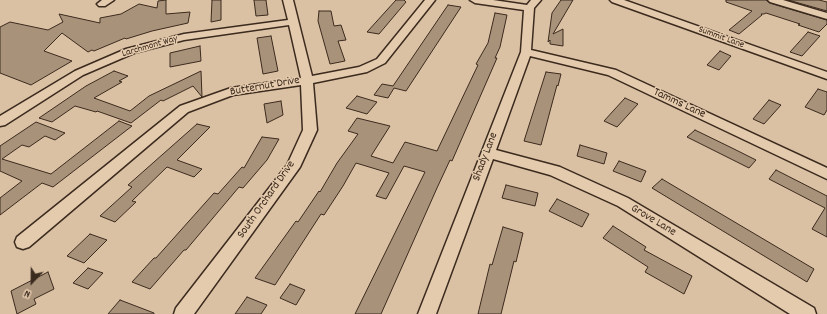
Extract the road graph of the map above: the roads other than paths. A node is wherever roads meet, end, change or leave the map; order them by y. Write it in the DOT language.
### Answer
graph roads {
  1 [pos="288,0"];
  2 [pos="430,0"];
  3 [pos="475,0"];
  4 [pos="615,0"];
  5 [pos="773,0"];
  6 [pos="532,4"];
  7 [pos="827,16"];
  8 [pos="293,22"];
  9 [pos="526,52"];
  10 [pos="827,76"];
  11 [pos="307,80"];
  12 [pos="0,122"];
  13 [pos="488,153"];
  14 [pos="827,174"];
  15 [pos="23,242"];
  16 [pos="183,314"];
  17 [pos="427,314"];
  18 [pos="808,314"];
  1 -- 8 [label="street, South Orchard Drive"];
  2 -- 11 [label="street, Butternut Drive"];
  3 -- 6 [label="street"];
  4 -- 10 [label="street, Summit Lane"];
  5 -- 7 [label="street"];
  6 -- 9 [label="street, Shady Lane"];
  8 -- 11 [label="street, South Orchard Drive"];
  8 -- 12 [label="street, Larchmont Way"];
  9 -- 13 [label="street, Shady Lane"];
  9 -- 14 [label="street, Tamms Lane"];
  11 -- 15 [label="street, Butternut Drive"];
  11 -- 16 [label="street, South Orchard Drive"];
  13 -- 17 [label="street, Shady Lane"];
  13 -- 18 [label="street, Grove Lane"];
}
